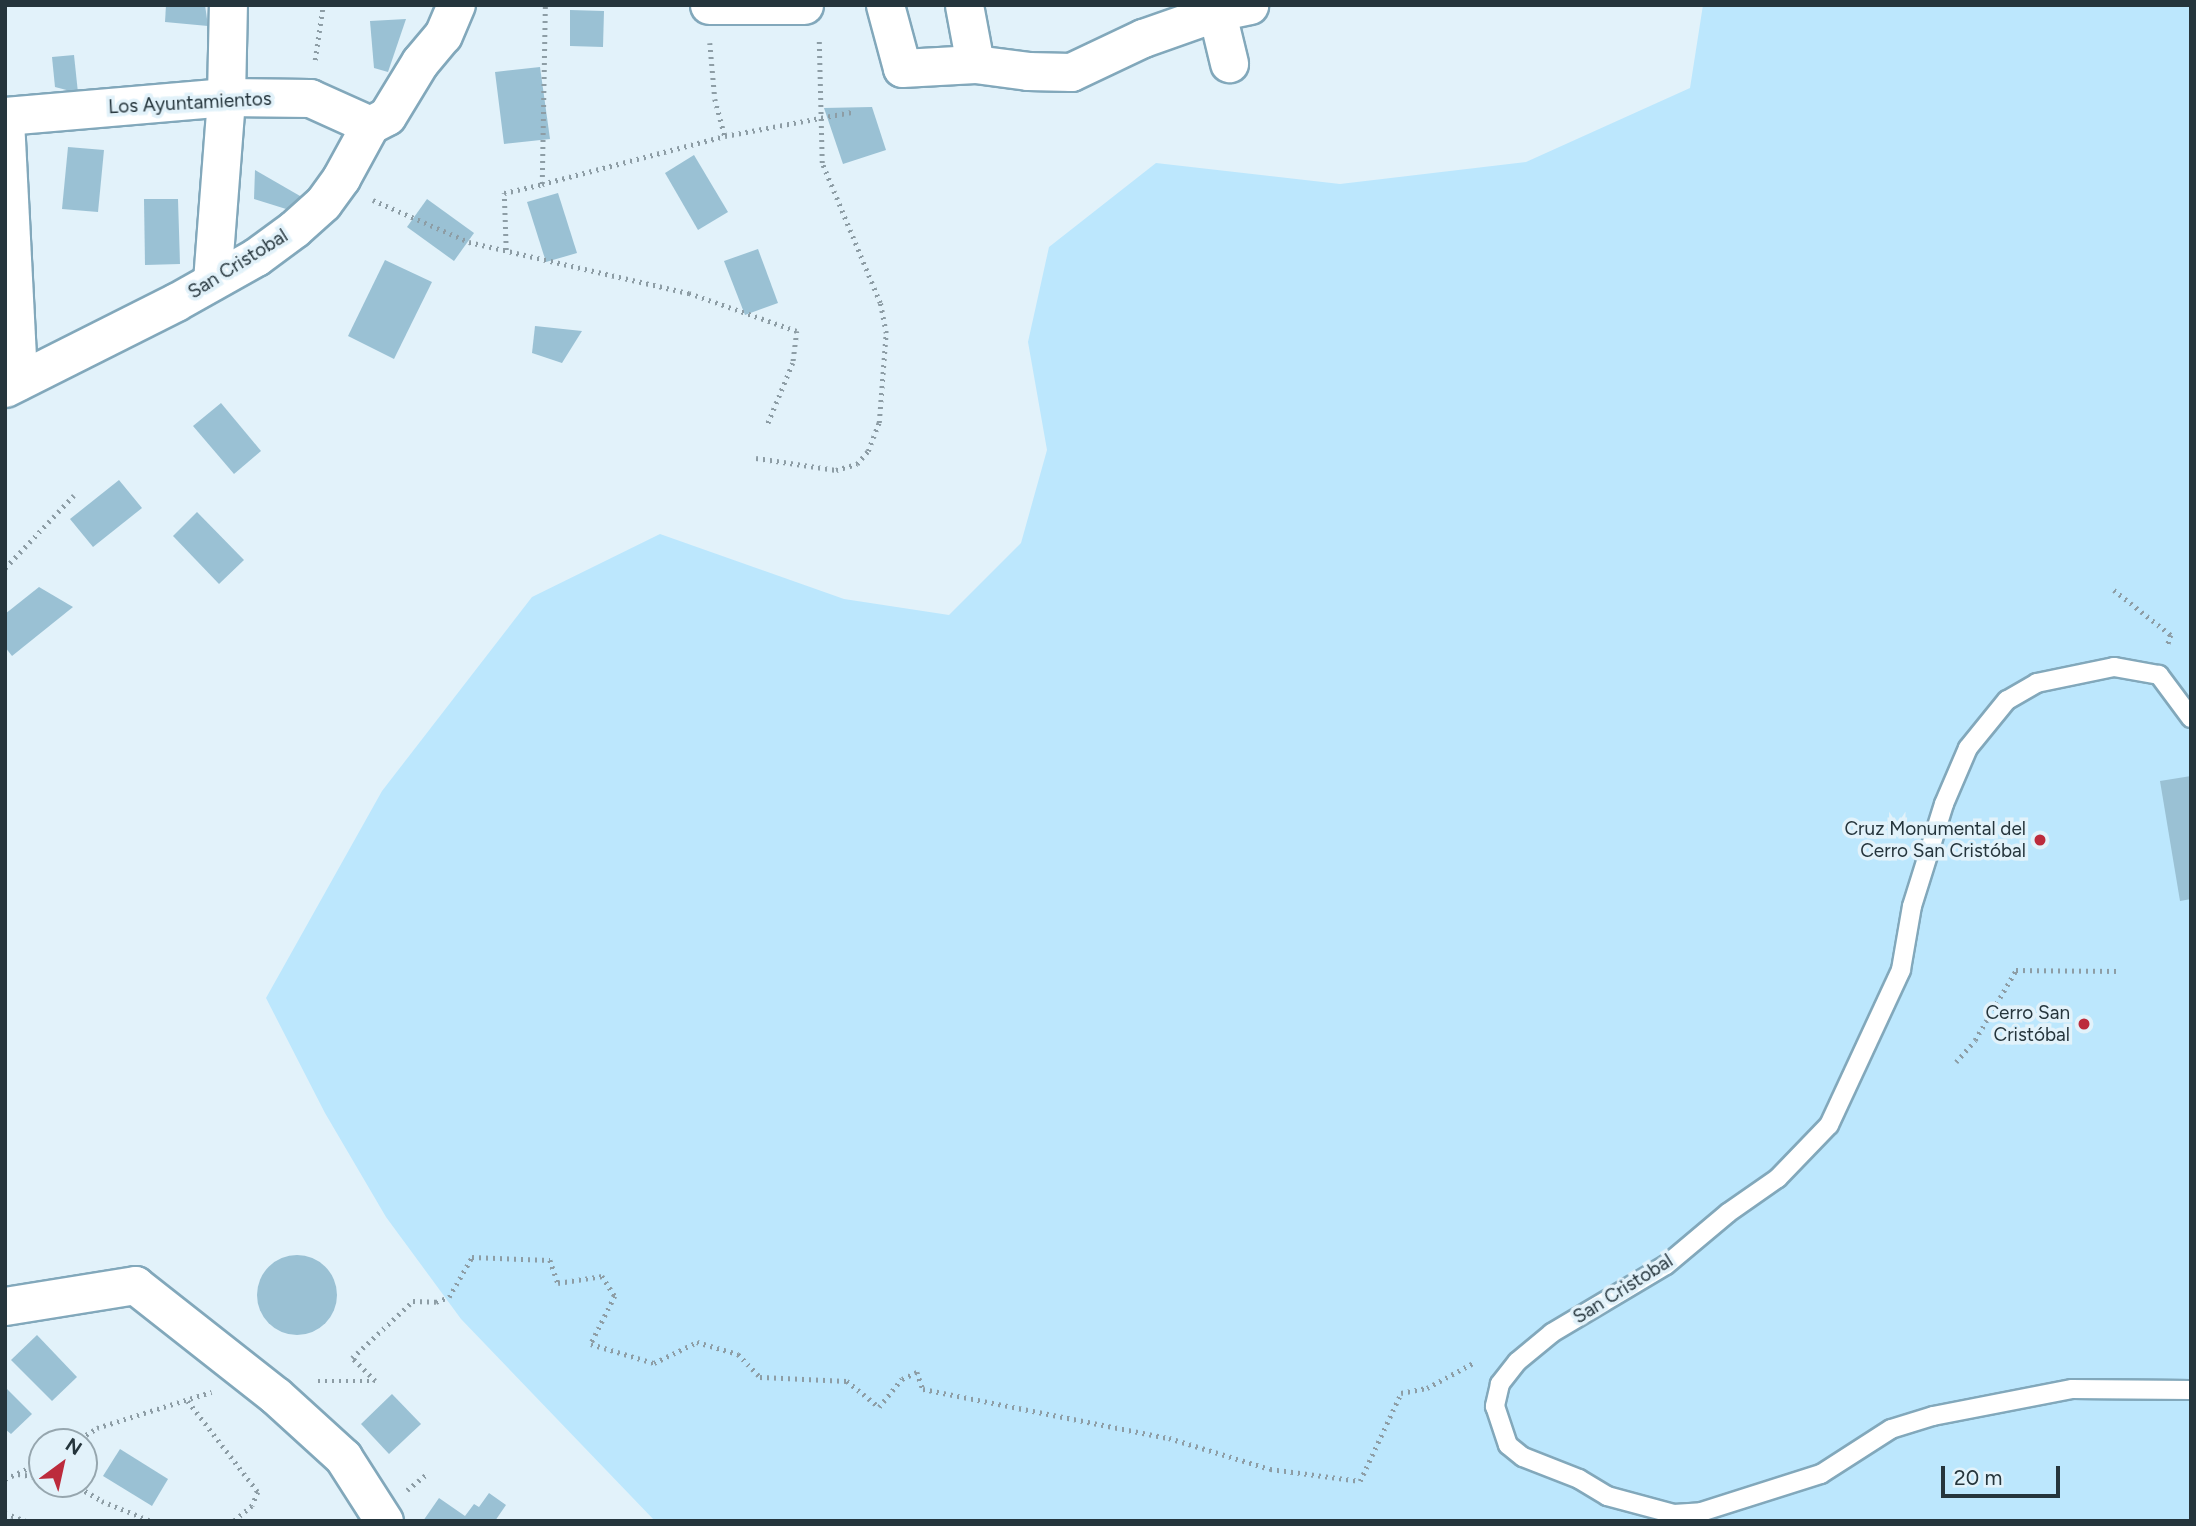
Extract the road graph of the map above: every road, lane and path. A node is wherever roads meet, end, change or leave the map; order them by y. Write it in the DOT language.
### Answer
graph roads {
  1 [pos="228,5"];
  2 [pos="323,5"];
  3 [pos="456,5"];
  4 [pos="545,5"];
  5 [pos="885,5"];
  6 [pos="964,5"];
  7 [pos="709,6"];
  8 [pos="1227,7"];
  9 [pos="811,18"];
  10 [pos="1229,63"];
  11 [pos="975,64"];
  12 [pos="226,97"];
  13 [pos="305,98"];
  14 [pos="852,113"];
  15 [pos="5,118"];
  16 [pos="821,120"];
  17 [pos="370,125"];
  18 [pos="725,136"];
  19 [pos="337,184"];
  20 [pos="542,184"];
  21 [pos="506,250"];
  22 [pos="212,281"];
  23 [pos="12,385"];
  24 [pos="767,426"];
  25 [pos="756,458"];
  26 [pos="74,495"];
  27 [pos="5,568"];
  28 [pos="2114,590"];
  29 [pos="2159,675"];
  30 [pos="2191,718"];
  31 [pos="2121,971"];
  32 [pos="1956,1062"];
  33 [pos="5,1306"];
  34 [pos="1475,1362"];
  35 [pos="264,1386"];
  36 [pos="2191,1390"];
  37 [pos="188,1401"];
  38 [pos="97,1428"];
  39 [pos="28,1469"];
  40 [pos="18,1474"];
  41 [pos="28,1476"];
  42 [pos="5,1479"];
  43 [pos="97,1498"];
  44 [pos="5,1513"];
  45 [pos="26,1521"];
  46 [pos="151,1521"];
  47 [pos="234,1521"];
  48 [pos="384,1521"];
  1 -- 12 [label="street"];
  2 -- 13 [label="path"];
  3 -- 17 [label="street, San Cristobal"];
  4 -- 20 [label="path"];
  5 -- 11 [label="street"];
  6 -- 11 [label="street"];
  7 -- 9 [label="street"];
  7 -- 18 [label="path"];
  8 -- 10 [label="street"];
  8 -- 11 [label="street"];
  9 -- 16 [label="path"];
  12 -- 13 [label="street, Los Ayuntamientos"];
  12 -- 15 [label="street, Los Ayuntamientos"];
  12 -- 22 [label="street"];
  13 -- 17 [label="street, Los Ayuntamientos"];
  14 -- 16 [label="path"];
  15 -- 23 [label="street"];
  16 -- 18 [label="path"];
  16 -- 25 [label="path"];
  17 -- 19 [label="street, San Cristobal"];
  18 -- 20 [label="path"];
  19 -- 21 [label="path"];
  19 -- 22 [label="street, San Cristobal"];
  20 -- 21 [label="path"];
  21 -- 24 [label="path"];
  22 -- 23 [label="street, San Cristobal"];
  26 -- 27 [label="path"];
  28 -- 29 [label="path"];
  29 -- 30 [label="lane"];
  29 -- 36 [label="lane, San Cristobal"];
  31 -- 32 [label="path"];
  33 -- 35 [label="street"];
  34 -- 35 [label="path"];
  35 -- 37 [label="path"];
  35 -- 48 [label="street"];
  37 -- 38 [label="path"];
  37 -- 47 [label="path"];
  39 -- 40 [label="path"];
  40 -- 41 [label="path"];
  40 -- 42 [label="path"];
  43 -- 46 [label="path"];
  44 -- 45 [label="path"];
}
